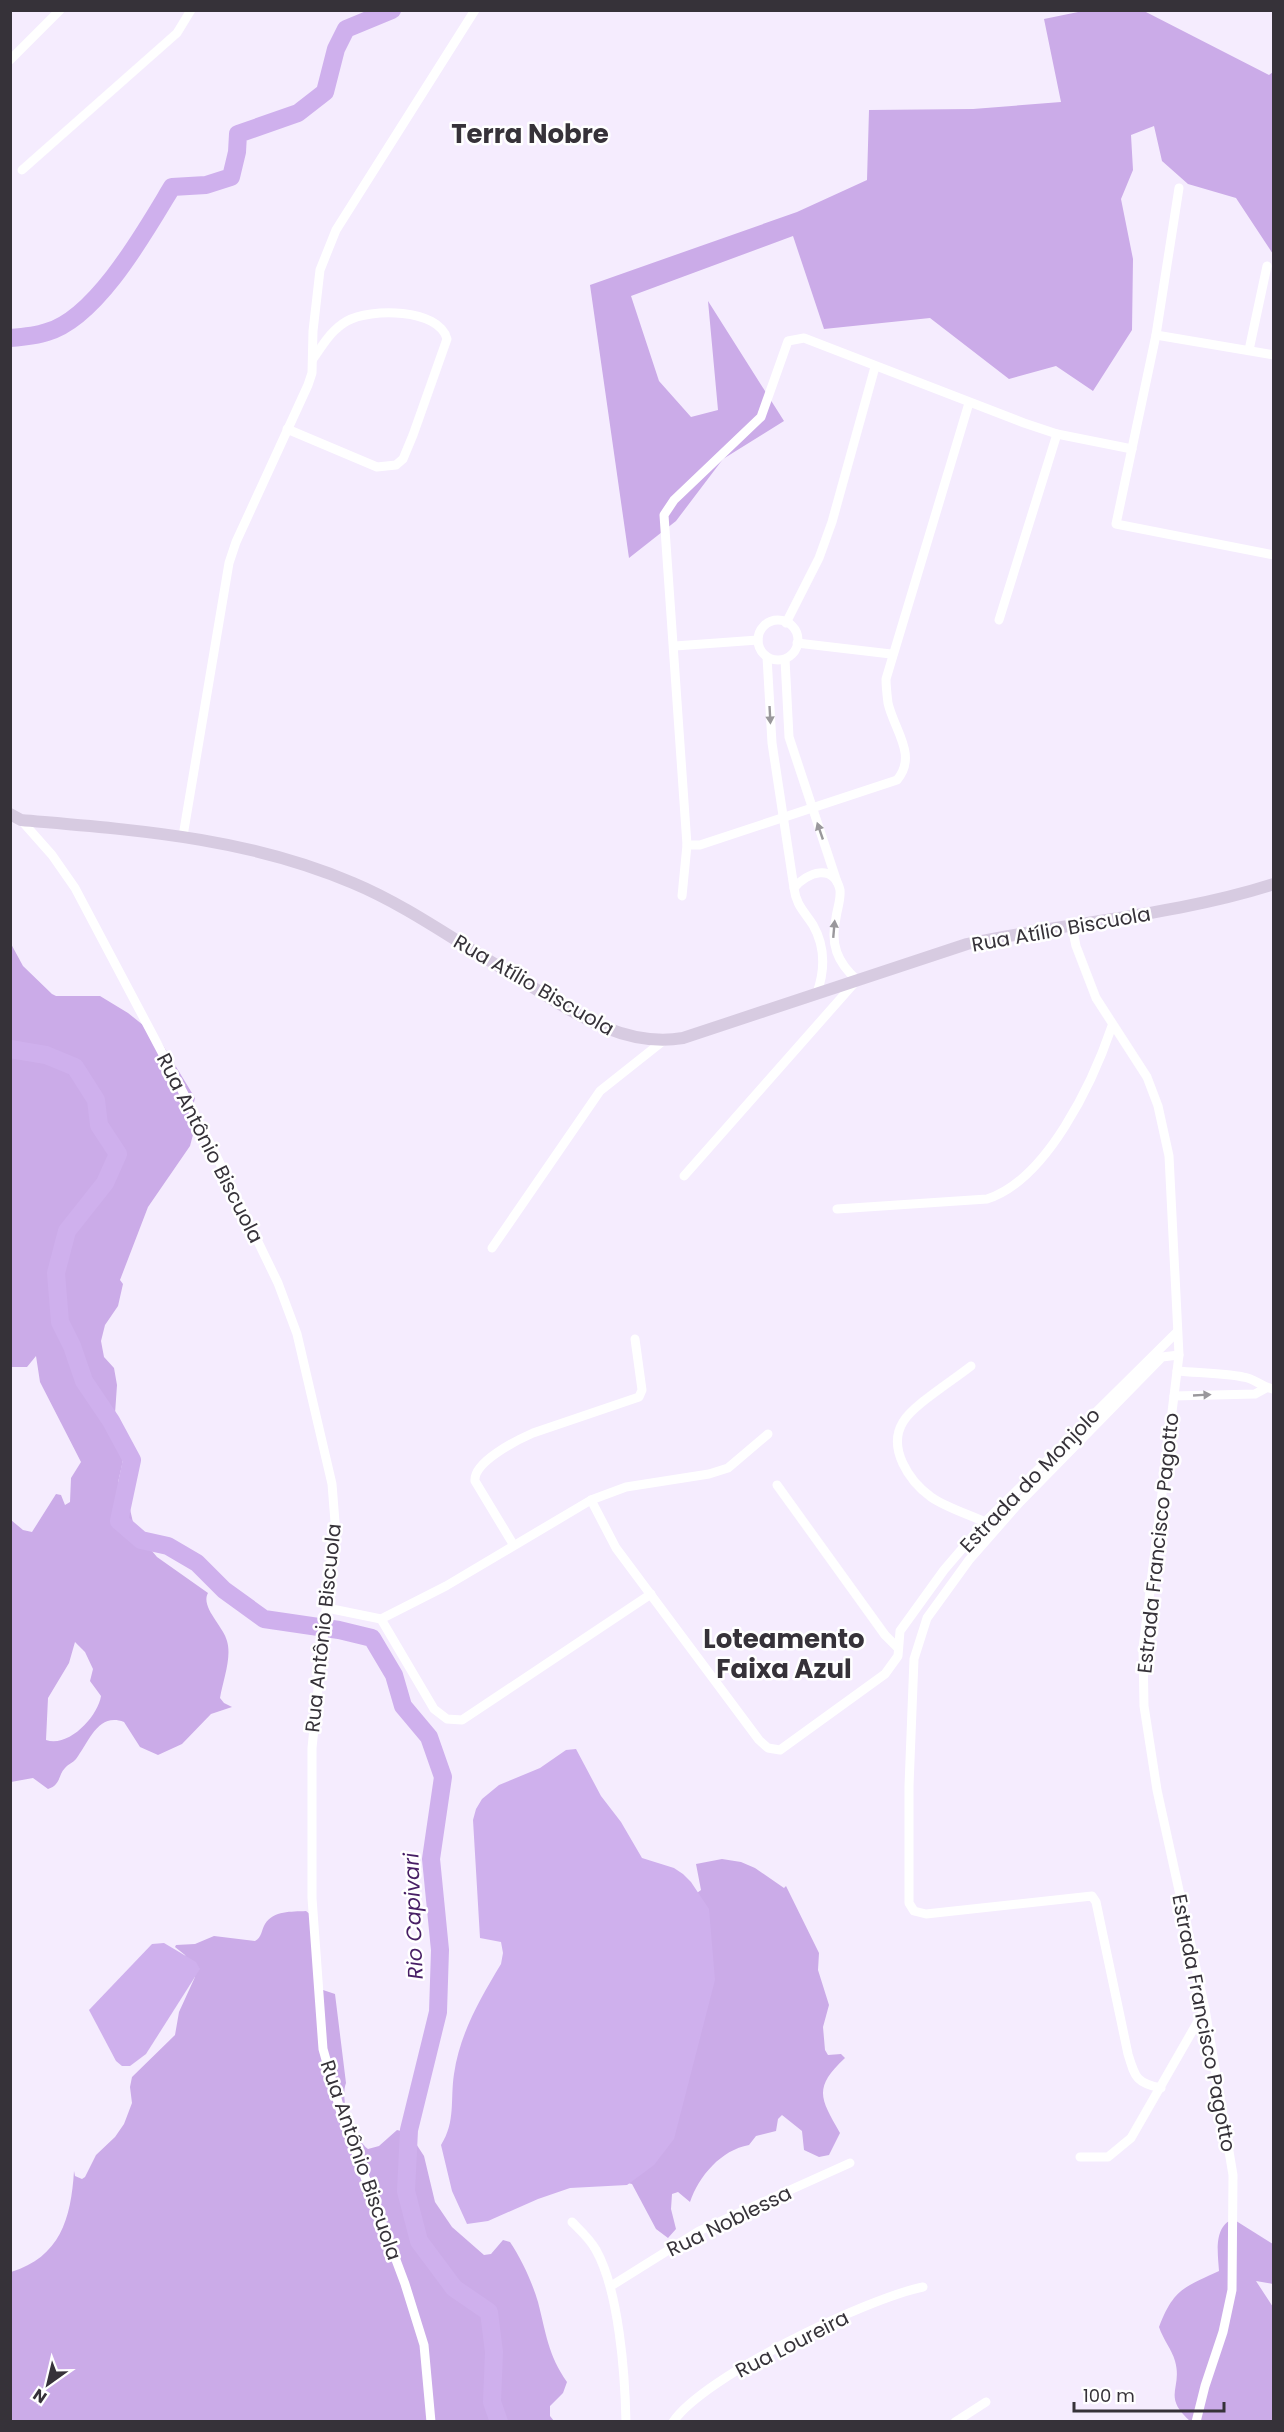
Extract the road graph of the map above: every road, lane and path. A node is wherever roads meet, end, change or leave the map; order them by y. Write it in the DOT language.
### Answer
graph roads {
  1 [pos="60,10"];
  2 [pos="475,10"];
  3 [pos="190,14"];
  4 [pos="10,60"];
  5 [pos="22,170"];
  6 [pos="1179,188"];
  7 [pos="1267,266"];
  8 [pos="1156,335"];
  9 [pos="1250,350"];
  10 [pos="1274,355"];
  11 [pos="313,359"];
  12 [pos="875,367"];
  13 [pos="969,403"];
  14 [pos="287,429"];
  15 [pos="1057,434"];
  16 [pos="1132,449"];
  17 [pos="1274,555"];
  18 [pos="999,620"];
  19 [pos="786,622"];
  20 [pos="758,640"];
  21 [pos="797,643"];
  22 [pos="675,646"];
  23 [pos="891,654"];
  24 [pos="767,657"];
  25 [pos="784,659"];
  26 [pos="812,807"];
  27 [pos="783,816"];
  28 [pos="16,817"];
  29 [pos="183,836"];
  30 [pos="687,846"];
  31 [pos="1274,884"];
  32 [pos="839,887"];
  33 [pos="794,888"];
  34 [pos="682,896"];
  35 [pos="1072,927"];
  36 [pos="857,980"];
  37 [pos="817,993"];
  38 [pos="1112,1026"];
  39 [pos="663,1041"];
  40 [pos="684,1176"];
  41 [pos="837,1209"];
  42 [pos="492,1248"];
  43 [pos="1176,1332"];
  44 [pos="635,1339"];
  45 [pos="1179,1355"];
  46 [pos="971,1366"];
  47 [pos="1177,1371"];
  48 [pos="1270,1389"];
  49 [pos="1174,1396"];
  50 [pos="768,1434"];
  51 [pos="777,1485"];
  52 [pos="591,1500"];
  53 [pos="985,1522"];
  54 [pos="513,1544"];
  55 [pos="651,1594"];
  56 [pos="326,1613"];
  57 [pos="381,1619"];
  58 [pos="882,1628"];
  59 [pos="898,1639"];
  60 [pos="1205,2009"];
  61 [pos="1161,2088"];
  62 [pos="1080,2157"];
  63 [pos="850,2163"];
  64 [pos="573,2222"];
  65 [pos="611,2286"];
  66 [pos="923,2288"];
  67 [pos="986,2402"];
  68 [pos="431,2421"];
  69 [pos="626,2421"];
  70 [pos="673,2421"];
  71 [pos="955,2421"];
  72 [pos="1196,2421"];
  1 -- 4 [label="street"];
  2 -- 11 [label="street"];
  3 -- 5 [label="street"];
  6 -- 8 [label="street"];
  7 -- 9 [label="street"];
  8 -- 9 [label="street"];
  8 -- 16 [label="street"];
  9 -- 10 [label="street"];
  11 -- 14 [label="street"];
  11 -- 14 [label="street"];
  12 -- 13 [label="street"];
  12 -- 19 [label="street"];
  12 -- 22 [label="street"];
  13 -- 15 [label="street"];
  13 -- 23 [label="street"];
  14 -- 29 [label="street"];
  15 -- 16 [label="street"];
  15 -- 18 [label="street"];
  16 -- 17 [label="street"];
  19 -- 20 [label="street"];
  19 -- 21 [label="street"];
  20 -- 22 [label="street"];
  20 -- 24 [label="street"];
  21 -- 23 [label="street"];
  21 -- 25 [label="street"];
  22 -- 30 [label="street"];
  23 -- 26 [label="street"];
  24 -- 25 [label="street"];
  24 -- 27 [label="street, one-way"];
  25 -- 26 [label="street"];
  26 -- 27 [label="street"];
  32 -- 26 [label="street, one-way"];
  27 -- 30 [label="street"];
  27 -- 33 [label="street"];
  28 -- 29 [label="street, Rua Atílio Biscuola"];
  28 -- 56 [label="street, Rua Antônio Biscuola"];
  29 -- 39 [label="street, Rua Atílio Biscuola"];
  30 -- 34 [label="street"];
  31 -- 35 [label="street, Rua Atílio Biscuola"];
  32 -- 33 [label="street"];
  36 -- 32 [label="street, one-way"];
  33 -- 37 [label="street"];
  35 -- 36 [label="street, Rua Atílio Biscuola"];
  35 -- 38 [label="street, Estrada Francisco Pagotto"];
  36 -- 37 [label="street, Rua Atílio Biscuola"];
  36 -- 40 [label="street"];
  37 -- 39 [label="street, Rua Atílio Biscuola"];
  38 -- 41 [label="street"];
  38 -- 43 [label="street, Estrada Francisco Pagotto"];
  39 -- 42 [label="street"];
  43 -- 45 [label="street, Estrada Francisco Pagotto"];
  43 -- 53 [label="street, Estrada do Monjolo"];
  44 -- 54 [label="street"];
  45 -- 47 [label="street, Estrada Francisco Pagotto"];
  45 -- 61 [label="street"];
  46 -- 53 [label="street"];
  47 -- 48 [label="street"];
  47 -- 49 [label="street, Estrada Francisco Pagotto"];
  49 -- 48 [label="street, one-way"];
  49 -- 60 [label="street, Estrada Francisco Pagotto"];
  50 -- 52 [label="street"];
  51 -- 58 [label="street"];
  52 -- 54 [label="street"];
  52 -- 55 [label="street"];
  53 -- 59 [label="street, Estrada do Monjolo"];
  54 -- 57 [label="street"];
  55 -- 57 [label="street"];
  55 -- 59 [label="street, Estrada do Monjolo"];
  56 -- 57 [label="street"];
  56 -- 68 [label="street, Rua Antônio Biscuola"];
  58 -- 59 [label="street"];
  58 -- 59 [label="street"];
  60 -- 61 [label="street"];
  60 -- 72 [label="street, Estrada Francisco Pagotto"];
  61 -- 62 [label="street"];
  63 -- 65 [label="street, Rua Noblessa"];
  64 -- 65 [label="street"];
  65 -- 69 [label="street"];
  66 -- 70 [label="street, Rua Loureira"];
  67 -- 71 [label="street"];
}
